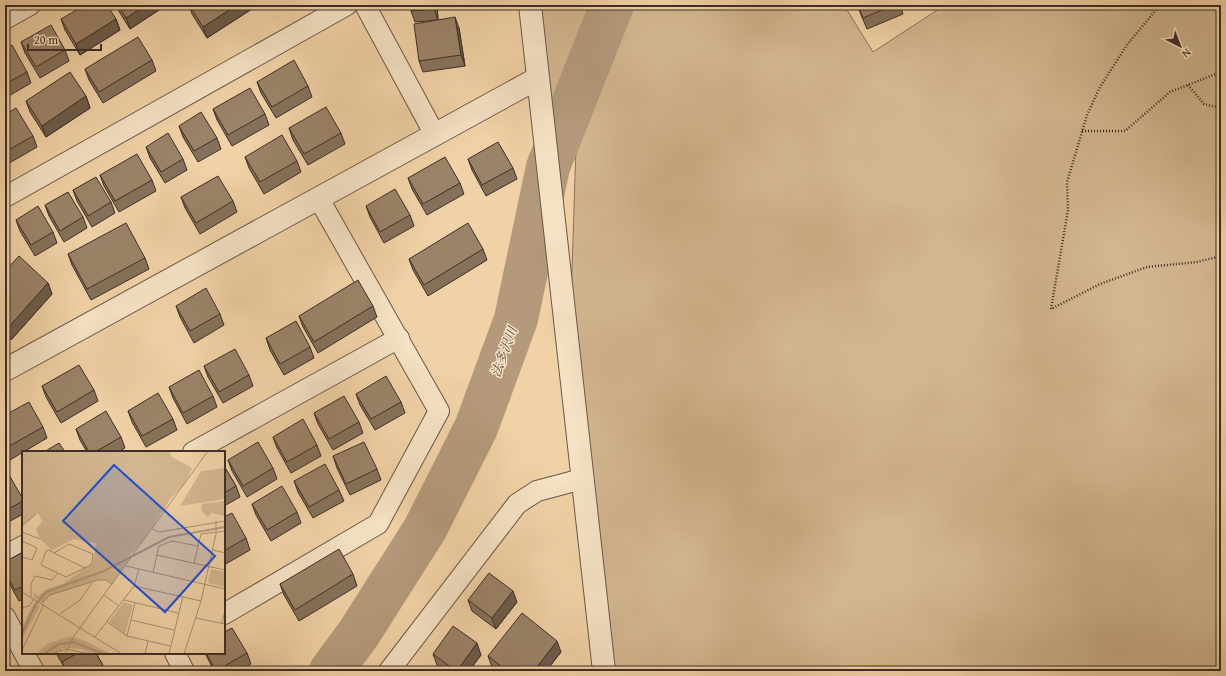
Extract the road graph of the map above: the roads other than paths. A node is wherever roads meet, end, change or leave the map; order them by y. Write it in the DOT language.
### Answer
graph roads {
  1 [pos="30,5"];
  2 [pos="347,5"];
  3 [pos="365,5"];
  4 [pos="530,5"];
  5 [pos="5,18"];
  6 [pos="538,79"];
  7 [pos="435,135"];
  8 [pos="5,197"];
  9 [pos="319,199"];
  10 [pos="399,338"];
  11 [pos="5,370"];
  12 [pos="195,451"];
  13 [pos="582,480"];
  14 [pos="22,547"];
  15 [pos="5,556"];
  16 [pos="225,613"];
  17 [pos="5,617"];
  18 [pos="22,648"];
  19 [pos="25,654"];
  20 [pos="176,654"];
  21 [pos="34,671"];
  22 [pos="184,671"];
  23 [pos="389,671"];
  24 [pos="604,671"];
  1 -- 5 [label="street"];
  2 -- 8 [label="street"];
  3 -- 7 [label="street"];
  4 -- 6 [label="street"];
  6 -- 7 [label="street"];
  6 -- 13 [label="street"];
  7 -- 9 [label="street"];
  9 -- 10 [label="street"];
  9 -- 11 [label="street"];
  10 -- 12 [label="street"];
  10 -- 16 [label="street"];
  13 -- 23 [label="street"];
  13 -- 24 [label="street"];
  14 -- 15 [label="street"];
  17 -- 18 [label="street"];
  19 -- 21 [label="street"];
  20 -- 22 [label="street"];
}
